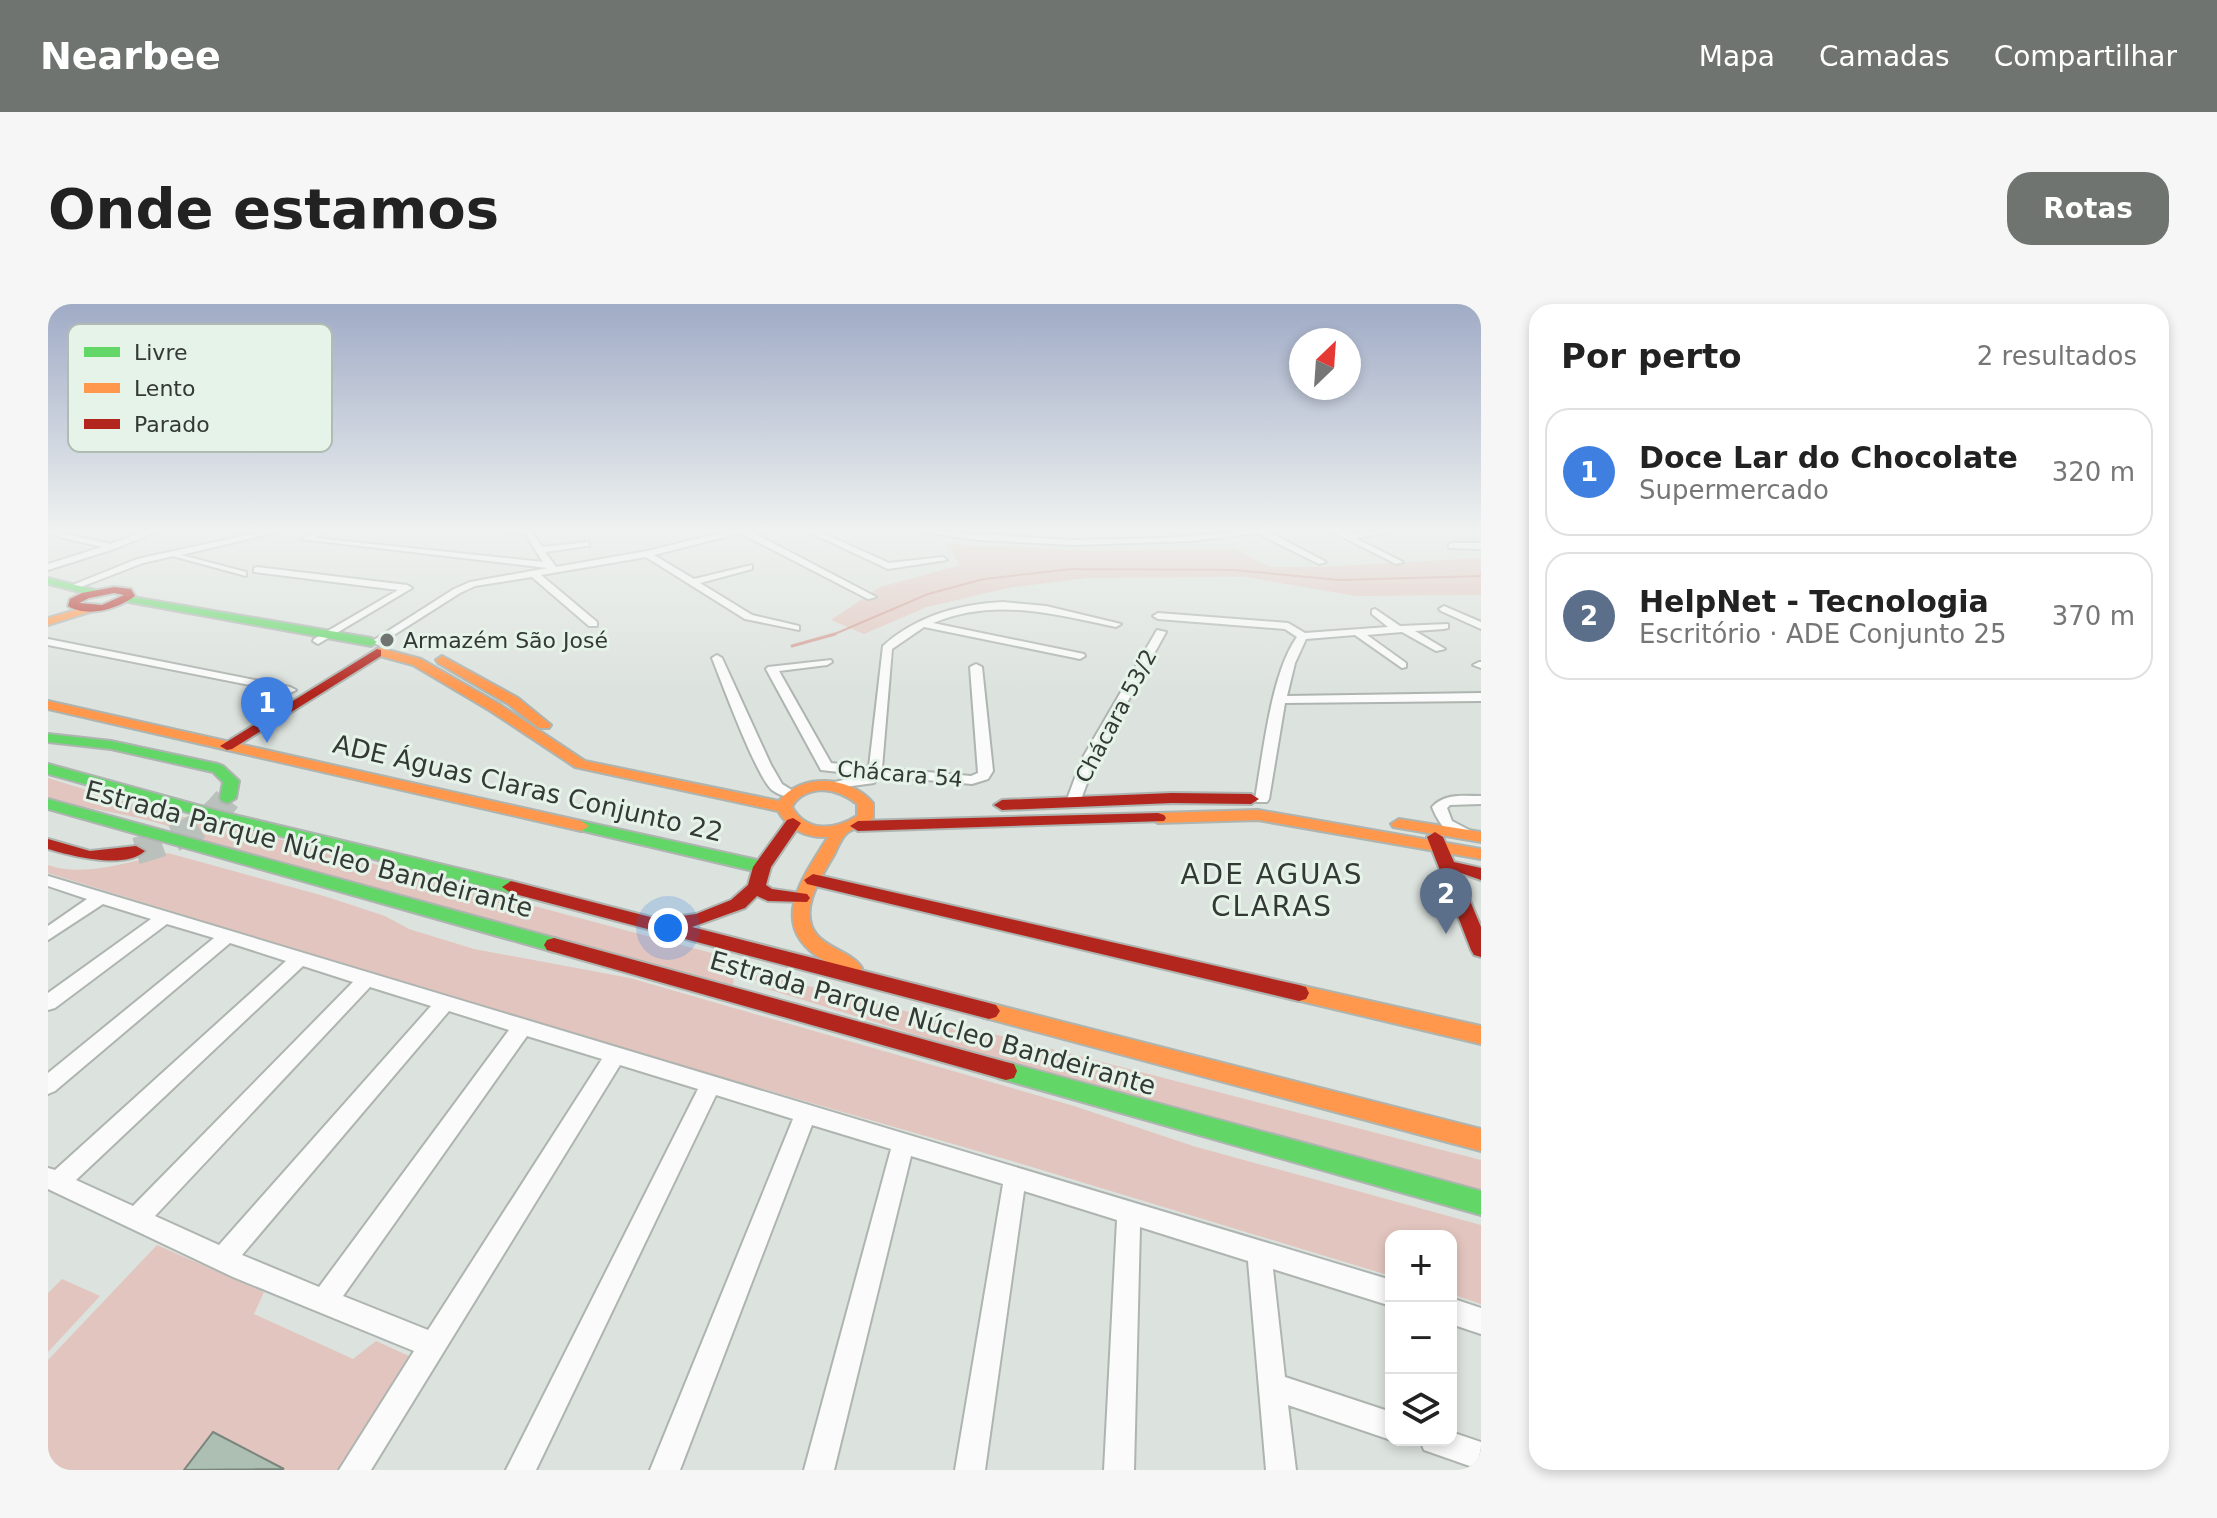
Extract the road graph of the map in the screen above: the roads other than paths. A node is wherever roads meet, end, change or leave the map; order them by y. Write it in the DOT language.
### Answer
graph roads {
  1 [pos="55,584"];
  2 [pos="103,584"];
  3 [pos="377,584"];
  4 [pos="476,584"];
  5 [pos="546,584"];
  6 [pos="696,584"];
  7 [pos="847,584"];
  8 [pos="48,590"];
  9 [pos="871,597"];
  10 [pos="81,598"];
  11 [pos="1444,609"];
  12 [pos="1375,612"];
  13 [pos="1158,616"];
  14 [pos="1481,617"];
  15 [pos="48,619"];
  16 [pos="1466,619"];
  17 [pos="593,624"];
  18 [pos="922,624"];
  19 [pos="1116,624"];
  20 [pos="1444,626"];
  21 [pos="1481,626"];
  22 [pos="795,628"];
  23 [pos="1400,628"];
  24 [pos="1356,631"];
  25 [pos="1161,632"];
  26 [pos="1303,636"];
  27 [pos="323,637"];
  28 [pos="48,642"];
  29 [pos="1440,649"];
  30 [pos="367,651"];
  31 [pos="1080,656"];
  32 [pos="717,658"];
  33 [pos="827,662"];
  34 [pos="1402,665"];
  35 [pos="976,667"];
  36 [pos="290,690"];
  37 [pos="1481,697"];
  38 [pos="1280,700"];
  39 [pos="48,705"];
  40 [pos="242,727"];
  41 [pos="48,738"];
  42 [pos="205,741"];
  43 [pos="227,746"];
  44 [pos="48,769"];
  45 [pos="872,777"];
  46 [pos="835,786"];
  47 [pos="228,798"];
  48 [pos="1262,799"];
  49 [pos="1481,800"];
  50 [pos="1073,802"];
  51 [pos="48,804"];
  52 [pos="789,805"];
  53 [pos="863,813"];
  54 [pos="1305,814"];
  55 [pos="839,832"];
  56 [pos="1439,832"];
  57 [pos="48,844"];
  58 [pos="1478,849"];
  59 [pos="136,851"];
  60 [pos="762,867"];
  61 [pos="1447,869"];
  62 [pos="1481,874"];
  63 [pos="813,880"];
  64 [pos="48,881"];
  65 [pos="756,887"];
  66 [pos="101,897"];
  67 [pos="801,898"];
  68 [pos="165,917"];
  69 [pos="657,925"];
  70 [pos="48,934"];
  71 [pos="228,936"];
  72 [pos="1481,950"];
  73 [pos="772,956"];
  74 [pos="300,958"];
  75 [pos="367,979"];
  76 [pos="928,996"];
  77 [pos="758,1002"];
  78 [pos="48,1003"];
  79 [pos="445,1003"];
  80 [pos="523,1026"];
  81 [pos="1481,1035"];
  82 [pos="616,1055"];
  83 [pos="48,1085"];
  84 [pos="710,1085"];
  85 [pos="806,1113"];
  86 [pos="1481,1140"];
  87 [pos="903,1144"];
  88 [pos="1015,1177"];
  89 [pos="52,1180"];
  90 [pos="1481,1203"];
  91 [pos="1129,1212"];
  92 [pos="137,1218"];
  93 [pos="1259,1252"];
  94 [pos="223,1259"];
  95 [pos="1385,1291"];
  96 [pos="323,1302"];
  97 [pos="1457,1313"];
  98 [pos="1481,1321"];
  99 [pos="432,1345"];
  100 [pos="1272,1386"];
  101 [pos="1385,1424"];
  102 [pos="1452,1446"];
  103 [pos="1481,1456"];
  104 [pos="354,1470"];
  105 [pos="521,1470"];
  106 [pos="665,1470"];
  107 [pos="819,1470"];
  108 [pos="970,1470"];
  109 [pos="1119,1470"];
  110 [pos="1281,1470"];
  1 -- 10 [label="main road"];
  2 -- 10 [label="street"];
  3 -- 27 [label="street"];
  4 -- 30 [label="street"];
  5 -- 17 [label="street"];
  6 -- 22 [label="street"];
  7 -- 9 [label="street"];
  8 -- 10 [label="main road"];
  10 -- 15 [label="main road"];
  10 -- 27 [label="main road"];
  11 -- 16 [label="street"];
  12 -- 23 [label="street"];
  13 -- 26 [label="street, Chácara 53/2"];
  14 -- 16 [label="street"];
  16 -- 21 [label="street"];
  18 -- 19 [label="street"];
  18 -- 31 [label="street"];
  18 -- 45 [label="street"];
  20 -- 23 [label="street"];
  23 -- 24 [label="street"];
  23 -- 29 [label="street"];
  24 -- 26 [label="street"];
  24 -- 34 [label="street"];
  25 -- 50 [label="street, Chácara 53/2"];
  26 -- 38 [label="street"];
  27 -- 30 [label="main road"];
  28 -- 36 [label="street"];
  30 -- 36 [label="main road"];
  30 -- 40 [label="main road"];
  30 -- 52 [label="main road"];
  32 -- 52 [label="street"];
  33 -- 45 [label="street, Chácara 54"];
  35 -- 45 [label="street, Chácara 54"];
  36 -- 40 [label="main road"];
  37 -- 38 [label="street"];
  38 -- 48 [label="street"];
  39 -- 42 [label="main road, ADE Águas Claras Conjunto 22"];
  40 -- 42 [label="main road"];
  40 -- 43 [label="main road"];
  41 -- 47 [label="main road"];
  42 -- 43 [label="main road, ADE Águas Claras Conjunto 22"];
  43 -- 60 [label="main road, ADE Águas Claras Conjunto 22"];
  44 -- 69 [label="main road, Estrada Parque Núcleo Bandeirante"];
  45 -- 46 [label="street"];
  45 -- 53 [label="street"];
  46 -- 52 [label="main road"];
  46 -- 53 [label="main road"];
  48 -- 50 [label="main road"];
  48 -- 54 [label="main road"];
  49 -- 56 [label="street"];
  50 -- 53 [label="main road"];
  51 -- 77 [label="main road, Estrada Parque Núcleo Bandeirante"];
  52 -- 55 [label="main road"];
  52 -- 60 [label="main road"];
  53 -- 54 [label="main road"];
  53 -- 55 [label="main road"];
  54 -- 56 [label="main road"];
  55 -- 63 [label="main road"];
  56 -- 58 [label="main road"];
  56 -- 61 [label="main road"];
  57 -- 59 [label="main road"];
  60 -- 65 [label="main road"];
  61 -- 62 [label="main road"];
  61 -- 72 [label="main road"];
  63 -- 67 [label="main road"];
  63 -- 81 [label="main road"];
  64 -- 66 [label="street"];
  65 -- 67 [label="main road"];
  65 -- 69 [label="main road"];
  66 -- 68 [label="street"];
  66 -- 70 [label="street"];
  67 -- 76 [label="main road"];
  68 -- 71 [label="street"];
  68 -- 78 [label="street"];
  69 -- 73 [label="main road, Estrada Parque Núcleo Bandeirante"];
  71 -- 74 [label="street"];
  71 -- 83 [label="street"];
  73 -- 76 [label="main road, Estrada Parque Núcleo Bandeirante"];
  73 -- 77 [label="main road"];
  74 -- 75 [label="street"];
  74 -- 89 [label="street"];
  75 -- 79 [label="street"];
  75 -- 92 [label="street"];
  76 -- 86 [label="main road, Estrada Parque Núcleo Bandeirante"];
  77 -- 90 [label="main road, Estrada Parque Núcleo Bandeirante"];
  79 -- 80 [label="street"];
  79 -- 94 [label="street"];
  80 -- 82 [label="street"];
  80 -- 96 [label="street"];
  82 -- 84 [label="street"];
  82 -- 99 [label="street"];
  84 -- 85 [label="street"];
  84 -- 105 [label="street"];
  85 -- 87 [label="street"];
  85 -- 106 [label="street"];
  87 -- 88 [label="street"];
  87 -- 107 [label="street"];
  88 -- 91 [label="street"];
  88 -- 108 [label="street"];
  89 -- 92 [label="street"];
  91 -- 93 [label="street"];
  91 -- 109 [label="street"];
  92 -- 94 [label="street"];
  93 -- 95 [label="street"];
  93 -- 100 [label="street"];
  94 -- 96 [label="street"];
  96 -- 99 [label="street"];
  97 -- 98 [label="street"];
  99 -- 104 [label="street"];
  100 -- 101 [label="street"];
  100 -- 110 [label="street"];
  102 -- 103 [label="street"];
}
